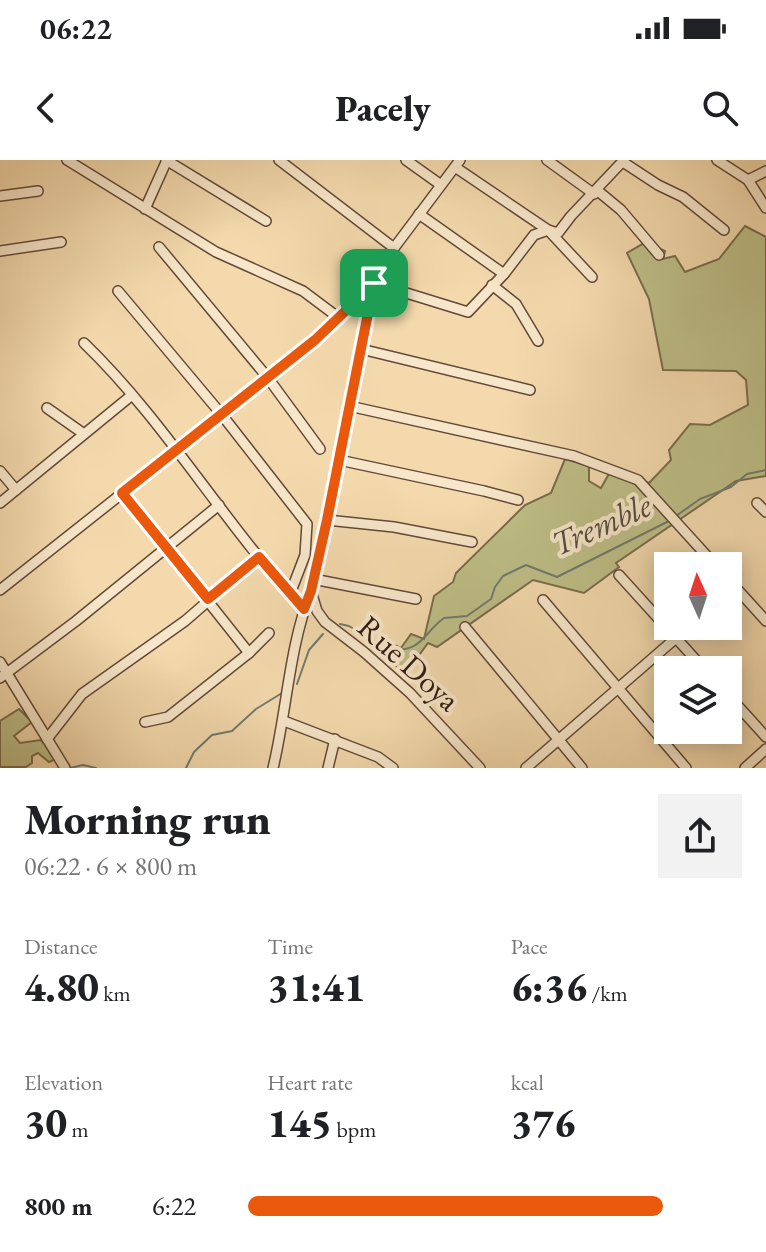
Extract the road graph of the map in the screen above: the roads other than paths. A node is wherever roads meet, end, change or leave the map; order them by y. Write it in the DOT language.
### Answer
graph roads {
  1 [pos="67,160"];
  2 [pos="167,160"];
  3 [pos="406,160"];
  4 [pos="547,160"];
  5 [pos="717,160"];
  6 [pos="623,161"];
  7 [pos="284,163"];
  8 [pos="458,164"];
  9 [pos="766,171"];
  10 [pos="748,180"];
  11 [pos="441,185"];
  12 [pos="38,191"];
  13 [pos="596,192"];
  14 [pos="0,196"];
  15 [pos="766,208"];
  16 [pos="145,209"];
  17 [pos="419,214"];
  18 [pos="266,221"];
  19 [pos="548,230"];
  20 [pos="724,230"];
  21 [pos="61,242"];
  22 [pos="159,247"];
  23 [pos="1,248"];
  24 [pos="394,248"];
  25 [pos="659,255"];
  26 [pos="504,274"];
  27 [pos="592,277"];
  28 [pos="374,280"];
  29 [pos="492,285"];
  30 [pos="118,291"];
  31 [pos="339,318"];
  32 [pos="538,341"];
  33 [pos="84,343"];
  34 [pos="361,349"];
  35 [pos="268,378"];
  36 [pos="530,390"];
  37 [pos="132,395"];
  38 [pos="349,406"];
  39 [pos="47,408"];
  40 [pos="222,415"];
  41 [pos="84,434"];
  42 [pos="320,449"];
  43 [pos="175,451"];
  44 [pos="339,460"];
  45 [pos="0,471"];
  46 [pos="16,490"];
  47 [pos="122,493"];
  48 [pos="518,500"];
  49 [pos="0,503"];
  50 [pos="757,503"];
  51 [pos="219,505"];
  52 [pos="766,512"];
  53 [pos="327,520"];
  54 [pos="472,542"];
  55 [pos="166,548"];
  56 [pos="703,552"];
  57 [pos="259,557"];
  58 [pos="619,575"];
  59 [pos="313,579"];
  60 [pos="0,590"];
  61 [pos="311,591"];
  62 [pos="290,594"];
  63 [pos="742,594"];
  64 [pos="208,599"];
  65 [pos="416,599"];
  66 [pos="543,600"];
  67 [pos="304,609"];
  68 [pos="654,614"];
  69 [pos="766,621"];
  70 [pos="465,627"];
  71 [pos="269,633"];
  72 [pos="674,640"];
  73 [pos="678,640"];
  74 [pos="249,653"];
  75 [pos="692,656"];
  76 [pos="0,662"];
  77 [pos="4,676"];
  78 [pos="619,690"];
  79 [pos="742,710"];
  80 [pos="284,721"];
  81 [pos="145,722"];
  82 [pos="766,737"];
  83 [pos="47,739"];
  84 [pos="335,739"];
  85 [pos="557,741"];
  86 [pos="766,749"];
  87 [pos="65,768"];
  88 [pos="273,768"];
  89 [pos="328,768"];
  90 [pos="393,768"];
  91 [pos="480,768"];
  92 [pos="526,768"];
  93 [pos="582,768"];
  94 [pos="686,768"];
  95 [pos="745,768"];
  1 -- 16 [label="street"];
  2 -- 16 [label="street"];
  2 -- 18 [label="street"];
  3 -- 11 [label="street"];
  4 -- 13 [label="street"];
  5 -- 10 [label="street"];
  6 -- 13 [label="street"];
  6 -- 20 [label="street"];
  7 -- 24 [label="street"];
  8 -- 11 [label="street"];
  8 -- 19 [label="street"];
  9 -- 10 [label="street"];
  10 -- 15 [label="street"];
  11 -- 17 [label="street"];
  12 -- 14 [label="street"];
  13 -- 19 [label="street"];
  13 -- 25 [label="street"];
  16 -- 31 [label="street"];
  17 -- 24 [label="street"];
  17 -- 26 [label="street"];
  19 -- 26 [label="street"];
  19 -- 27 [label="street"];
  21 -- 23 [label="street"];
  22 -- 35 [label="street"];
  24 -- 28 [label="street"];
  26 -- 29 [label="street"];
  28 -- 29 [label="street"];
  28 -- 31 [label="street"];
  28 -- 34 [label="street"];
  29 -- 32 [label="street"];
  30 -- 40 [label="street"];
  31 -- 35 [label="street"];
  33 -- 37 [label="street"];
  34 -- 36 [label="street"];
  34 -- 38 [label="street"];
  35 -- 40 [label="street"];
  35 -- 42 [label="street"];
  37 -- 41 [label="street"];
  37 -- 43 [label="street"];
  38 -- 44 [label="street"];
  38 -- 56 [label="street"];
  39 -- 41 [label="street"];
  40 -- 43 [label="street"];
  40 -- 62 [label="street"];
  41 -- 46 [label="street"];
  43 -- 47 [label="street"];
  43 -- 51 [label="street"];
  44 -- 48 [label="street"];
  44 -- 53 [label="street"];
  45 -- 46 [label="street"];
  46 -- 49 [label="street"];
  47 -- 55 [label="street"];
  47 -- 60 [label="street"];
  50 -- 52 [label="street"];
  51 -- 55 [label="street"];
  51 -- 57 [label="street"];
  53 -- 54 [label="street"];
  53 -- 59 [label="street"];
  55 -- 64 [label="street"];
  55 -- 77 [label="street"];
  57 -- 62 [label="street"];
  57 -- 64 [label="street"];
  58 -- 68 [label="street"];
  59 -- 61 [label="street"];
  59 -- 65 [label="street"];
  61 -- 67 [label="street"];
  61 -- 91 [label="street, Rue Doya"];
  62 -- 67 [label="street"];
  63 -- 69 [label="street"];
  64 -- 74 [label="street"];
  64 -- 83 [label="street"];
  66 -- 78 [label="street"];
  67 -- 80 [label="street"];
  70 -- 85 [label="street"];
  71 -- 74 [label="street"];
  72 -- 78 [label="street"];
  73 -- 75 [label="street"];
  74 -- 81 [label="street"];
  76 -- 77 [label="street"];
  77 -- 83 [label="street"];
  78 -- 85 [label="street"];
  78 -- 94 [label="street"];
  79 -- 82 [label="street"];
  80 -- 84 [label="street"];
  80 -- 88 [label="street"];
  83 -- 87 [label="street"];
  84 -- 89 [label="street"];
  84 -- 90 [label="street"];
  85 -- 92 [label="street"];
  85 -- 93 [label="street"];
  86 -- 95 [label="street"];
}
